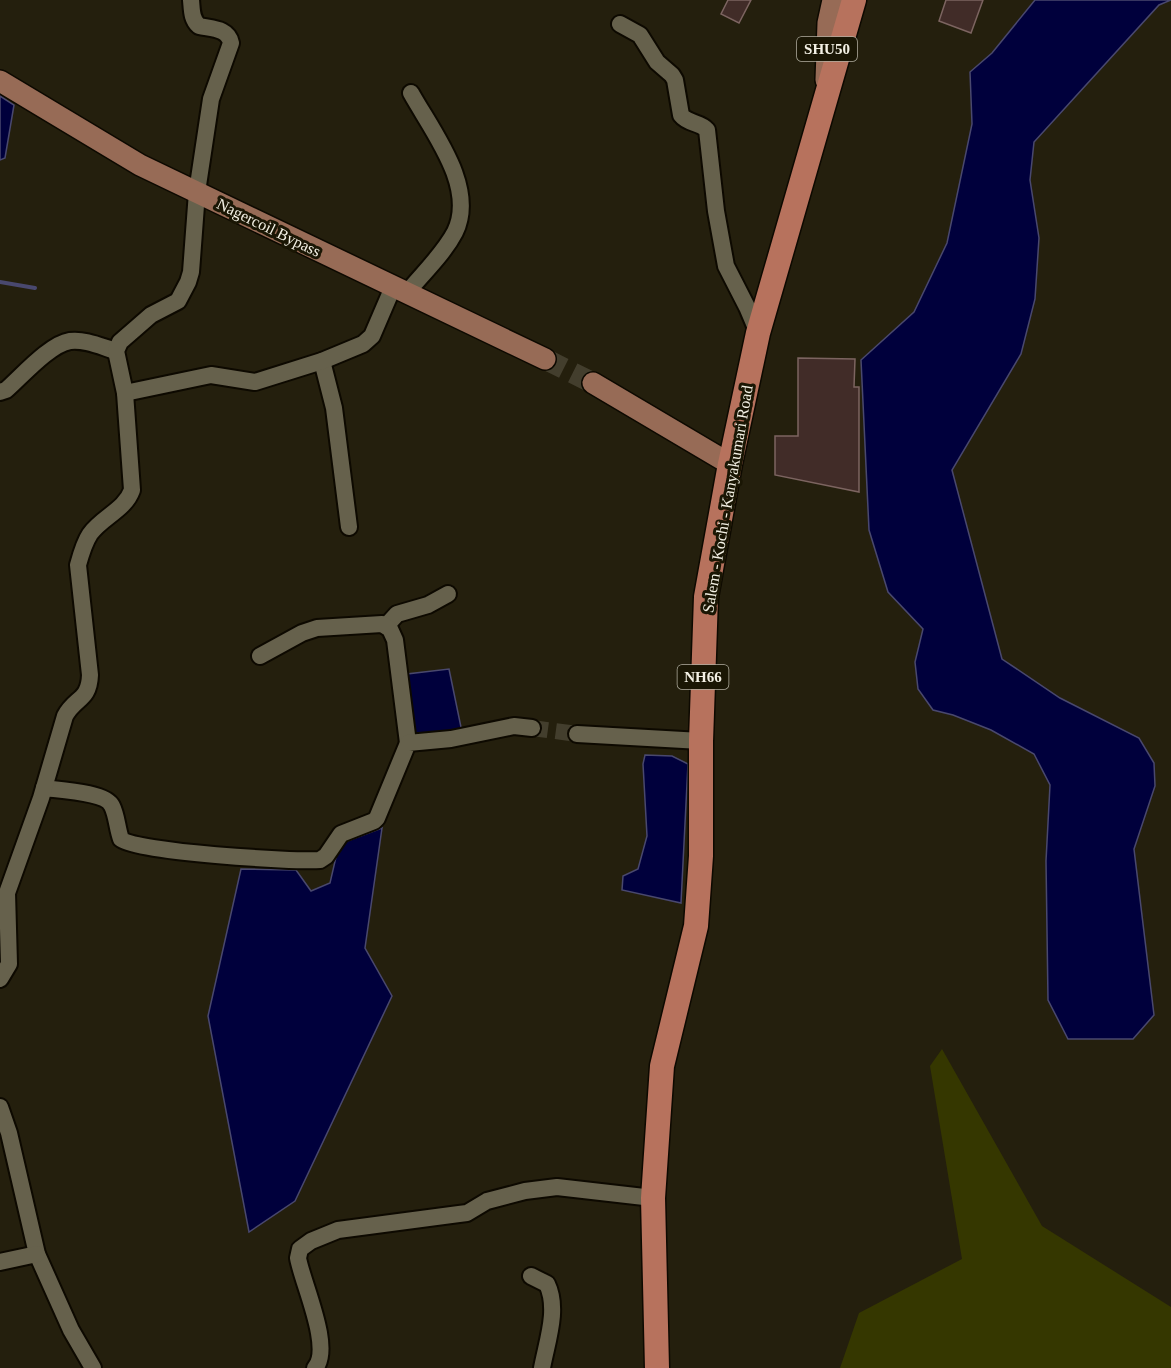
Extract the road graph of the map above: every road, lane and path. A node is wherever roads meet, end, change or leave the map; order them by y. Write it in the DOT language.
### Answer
graph roads {
  1 [pos="191,0"];
  2 [pos="833,0"];
  3 [pos="854,0"];
  4 [pos="620,24"];
  5 [pos="0,81"];
  6 [pos="411,93"];
  7 [pos="825,99"];
  8 [pos="197,192"];
  9 [pos="400,290"];
  10 [pos="758,333"];
  11 [pos="116,351"];
  12 [pos="545,360"];
  13 [pos="322,361"];
  14 [pos="593,383"];
  15 [pos="0,392"];
  16 [pos="125,393"];
  17 [pos="730,464"];
  18 [pos="349,527"];
  19 [pos="448,594"];
  20 [pos="387,626"];
  21 [pos="260,656"];
  22 [pos="532,728"];
  23 [pos="577,734"];
  24 [pos="701,741"];
  25 [pos="408,743"];
  26 [pos="44,788"];
  27 [pos="0,979"];
  28 [pos="0,1107"];
  29 [pos="654,1198"];
  30 [pos="37,1254"];
  31 [pos="0,1262"];
  32 [pos="531,1276"];
  33 [pos="93,1368"];
  34 [pos="315,1368"];
  35 [pos="542,1368"];
  36 [pos="657,1368"];
  1 -- 8 [label="street"];
  2 -- 7 [label="main road, SHU50"];
  3 -- 7 [label="highway, Salem - Kochi - Kanyakumari Road / NH66"];
  4 -- 10 [label="street"];
  5 -- 8 [label="main road, Nagercoil Bypass"];
  6 -- 9 [label="street"];
  7 -- 10 [label="highway, Salem - Kochi - Kanyakumari Road / NH66"];
  8 -- 9 [label="main road, Nagercoil Bypass"];
  8 -- 11 [label="street"];
  9 -- 12 [label="main road, Nagercoil Bypass"];
  9 -- 13 [label="street"];
  10 -- 17 [label="highway, Salem - Kochi - Kanyakumari Road / NH66"];
  11 -- 15 [label="street"];
  11 -- 16 [label="street"];
  13 -- 16 [label="street"];
  13 -- 18 [label="street"];
  14 -- 17 [label="main road"];
  16 -- 26 [label="street"];
  17 -- 24 [label="highway, Salem - Kochi - Kanyakumari Road / NH66"];
  19 -- 20 [label="street"];
  20 -- 21 [label="street"];
  20 -- 25 [label="street"];
  22 -- 25 [label="street"];
  23 -- 24 [label="street"];
  24 -- 29 [label="highway, Salem - Kochi - Kanyakumari Road / NH66"];
  25 -- 26 [label="street"];
  26 -- 27 [label="street"];
  28 -- 30 [label="street"];
  29 -- 34 [label="street"];
  29 -- 36 [label="highway, Salem - Kochi - Kanyakumari Road / NH66"];
  30 -- 31 [label="street"];
  30 -- 33 [label="street"];
  32 -- 35 [label="street"];
}
